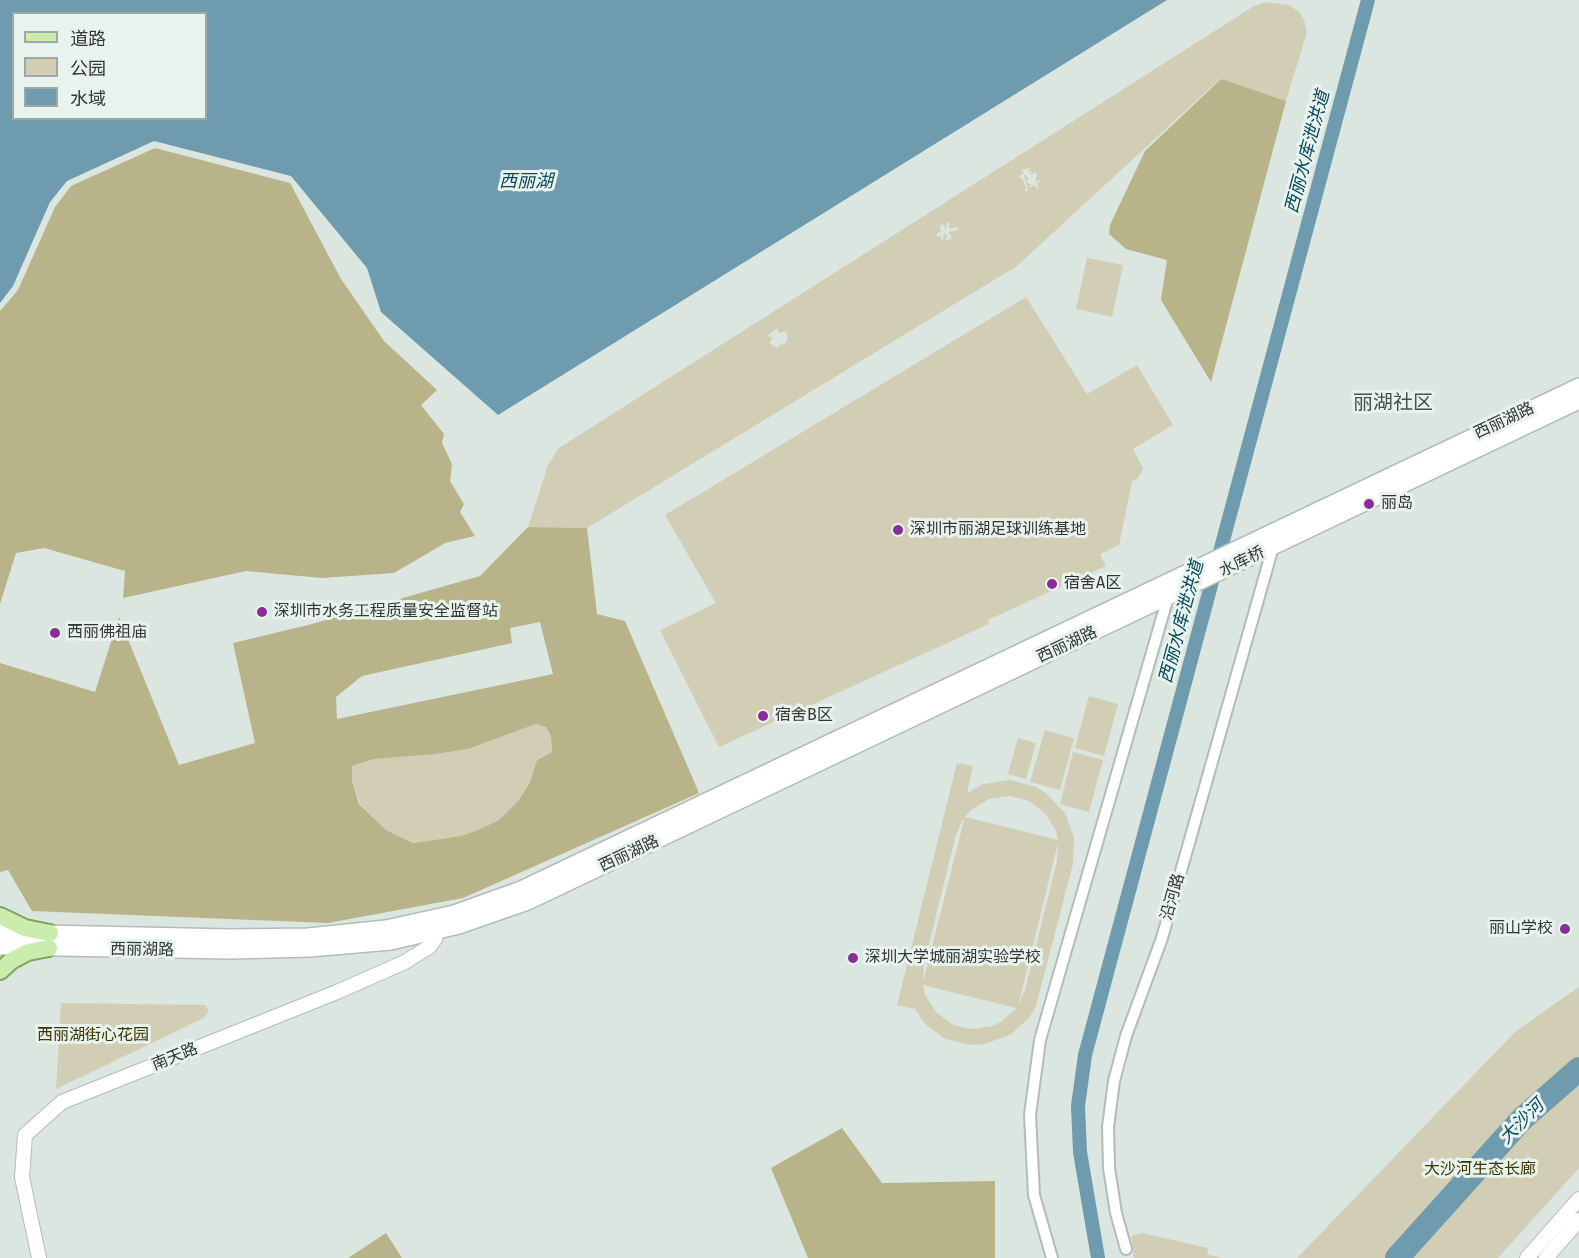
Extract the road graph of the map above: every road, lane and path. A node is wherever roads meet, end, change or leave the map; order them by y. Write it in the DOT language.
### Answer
graph roads {
  1 [pos="1579,386"];
  2 [pos="1579,401"];
  3 [pos="1270,541"];
  4 [pos="1208,570"];
  5 [pos="1168,597"];
  6 [pos="0,916"];
  7 [pos="437,931"];
  8 [pos="0,932"];
  9 [pos="49,940"];
  10 [pos="0,947"];
  11 [pos="0,971"];
  12 [pos="1579,1199"];
  13 [pos="1579,1220"];
  14 [pos="1126,1249"];
  15 [pos="39,1258"];
  16 [pos="1052,1258"];
  17 [pos="1527,1258"];
  18 [pos="1546,1258"];
  1 -- 3 [label="main road, 西丽湖路"];
  2 -- 3 [label="main road, 西丽湖路"];
  3 -- 4 [label="main road, 水库桥"];
  3 -- 14 [label="street, 沿河路"];
  4 -- 5 [label="main road, 西丽湖路"];
  4 -- 9 [label="main road, 西丽湖路"];
  5 -- 7 [label="main road, 西丽湖路"];
  5 -- 16 [label="street"];
  6 -- 9 [label="main road"];
  7 -- 9 [label="main road, 西丽湖路"];
  7 -- 15 [label="street, 南天路"];
  8 -- 9 [label="main road, 西丽湖路"];
  9 -- 10 [label="main road, 西丽湖路"];
  9 -- 11 [label="main road"];
  12 -- 17 [label="street"];
  13 -- 18 [label="street"];
}
